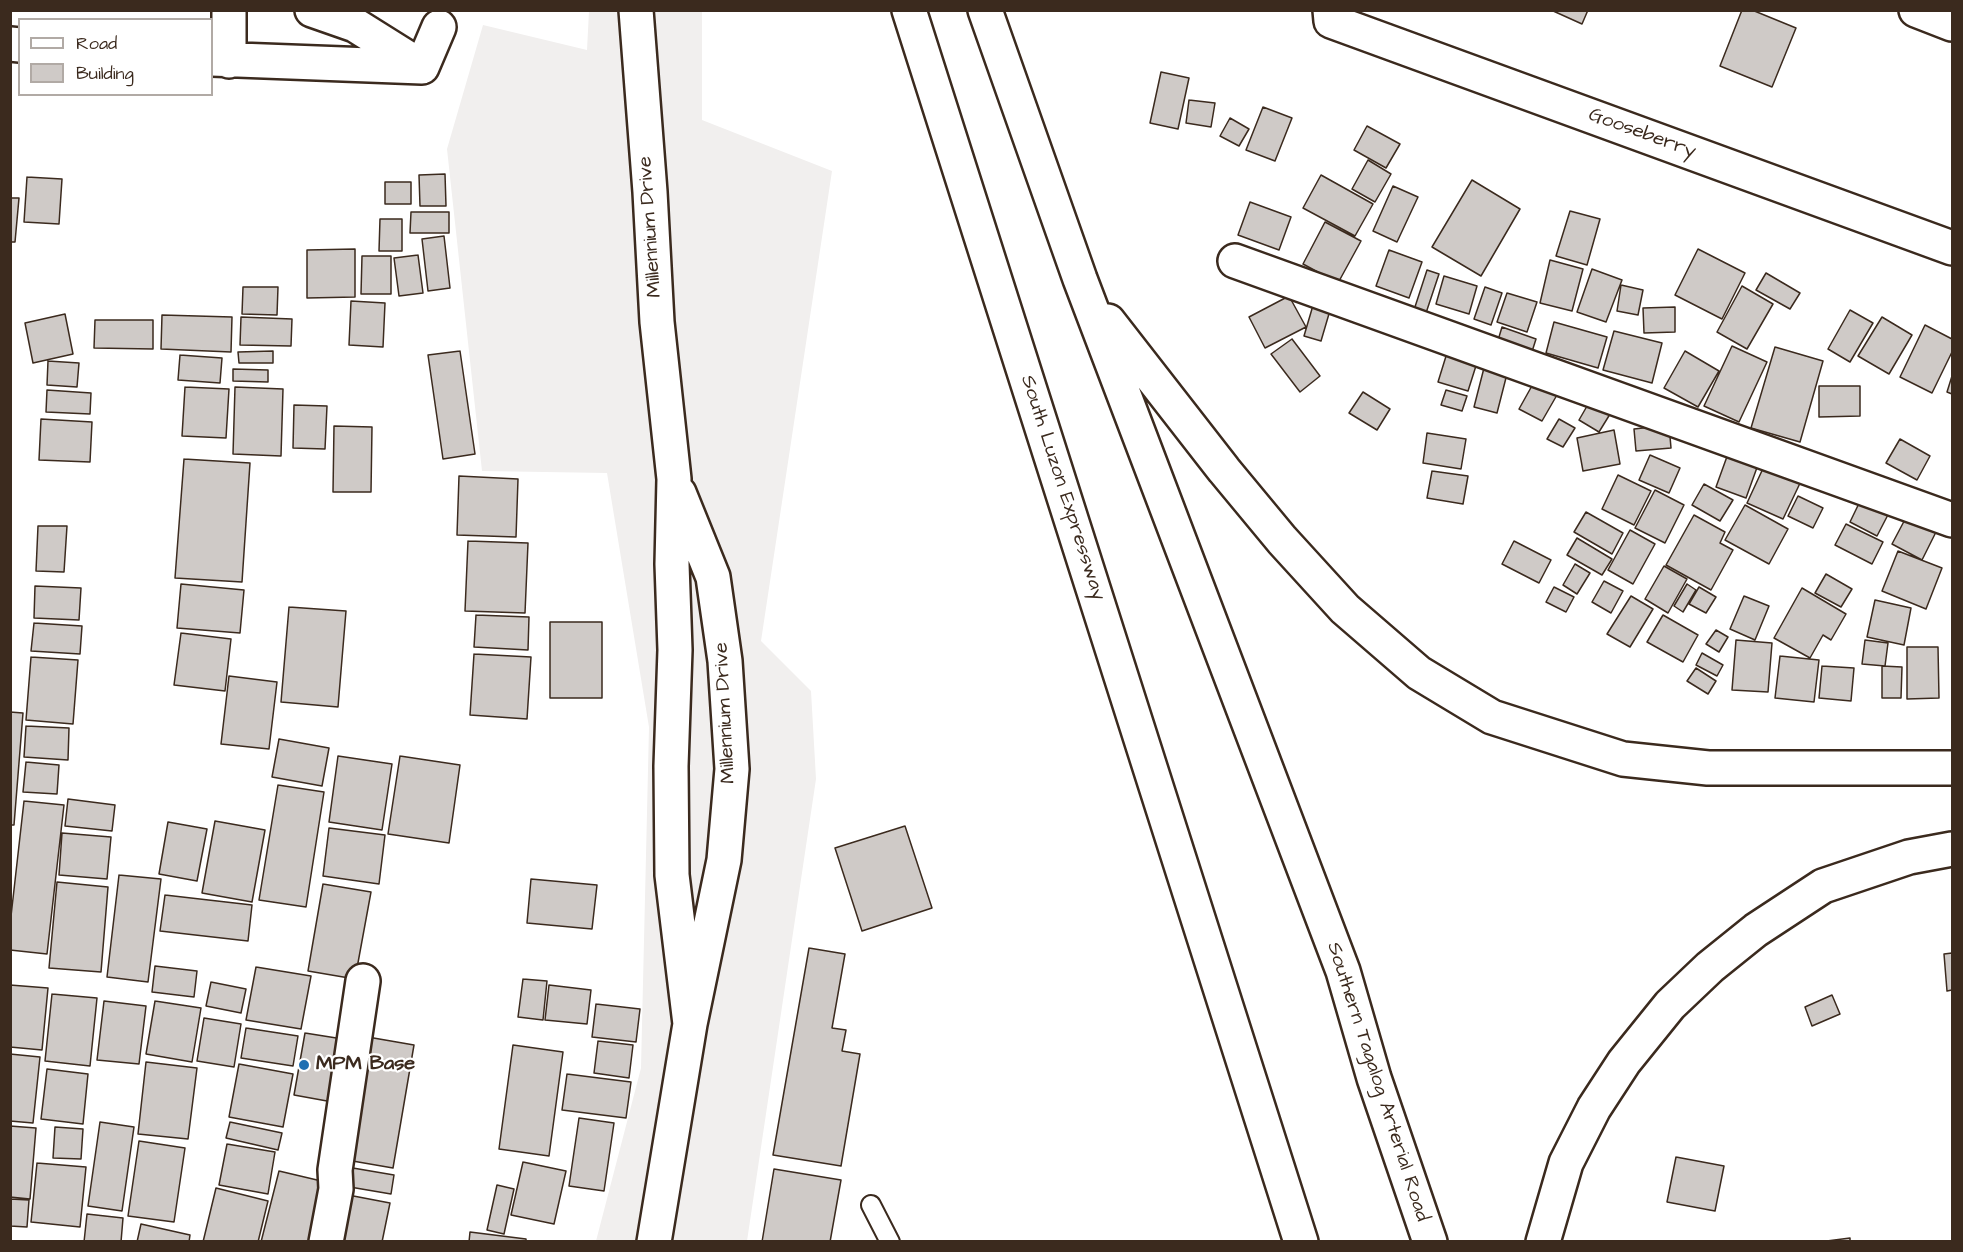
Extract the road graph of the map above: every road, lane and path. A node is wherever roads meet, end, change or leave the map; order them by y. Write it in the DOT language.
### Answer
graph roads {
  1 [pos="229,10"];
  2 [pos="312,10"];
  3 [pos="636,10"];
  4 [pos="909,10"];
  5 [pos="1916,10"];
  6 [pos="1330,16"];
  7 [pos="988,19"];
  8 [pos="1953,24"];
  9 [pos="439,27"];
  10 [pos="220,60"];
  11 [pos="422,67"];
  12 [pos="1953,248"];
  13 [pos="1234,261"];
  14 [pos="1083,286"];
  15 [pos="674,479"];
  16 [pos="1953,520"];
  17 [pos="1953,768"];
  18 [pos="1953,849"];
  19 [pos="363,981"];
  20 [pos="690,1024"];
  21 [pos="871,1206"];
  22 [pos="326,1242"];
  23 [pos="654,1242"];
  24 [pos="890,1242"];
  25 [pos="1301,1242"];
  26 [pos="1430,1242"];
  27 [pos="1543,1242"];
  1 -- 10 [label="main road"];
  2 -- 11 [label="main road"];
  3 -- 15 [label="main road, Millennium Drive"];
  4 -- 25 [label="main road, South Luzon Expressway"];
  5 -- 8 [label="main road"];
  6 -- 12 [label="main road, Gooseberry"];
  7 -- 14 [label="main road"];
  9 -- 11 [label="main road"];
  10 -- 11 [label="main road"];
  13 -- 16 [label="main road"];
  14 -- 17 [label="main road"];
  14 -- 26 [label="main road, Southern Tagalog Arterial Road"];
  15 -- 20 [label="main road, Millennium Drive"];
  15 -- 20 [label="main road, Millennium Drive"];
  18 -- 27 [label="main road"];
  19 -- 22 [label="main road"];
  20 -- 23 [label="main road, Millennium Drive"];
  21 -- 24 [label="lane"];
}
